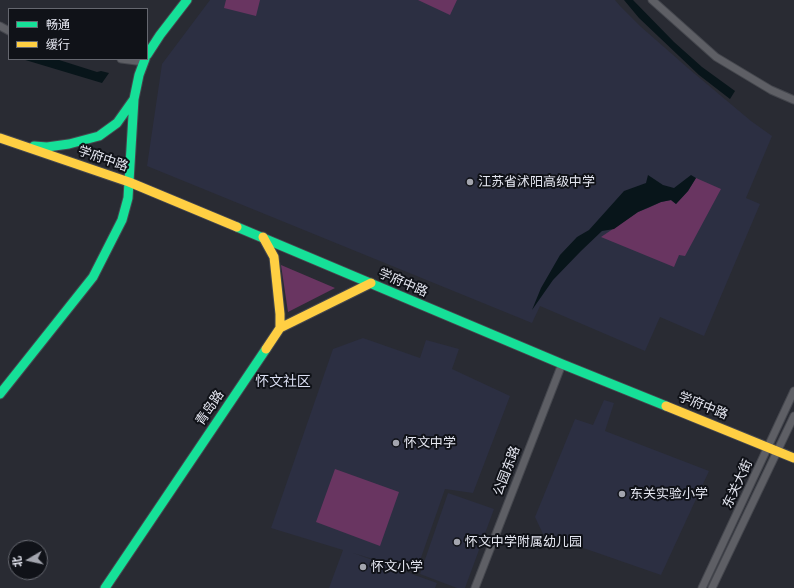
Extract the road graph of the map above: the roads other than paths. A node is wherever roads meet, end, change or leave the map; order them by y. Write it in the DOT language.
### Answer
graph roads {
  1 [pos="187,0"];
  2 [pos="652,0"];
  3 [pos="148,54"];
  4 [pos="145,60"];
  5 [pos="134,99"];
  6 [pos="794,100"];
  7 [pos="0,138"];
  8 [pos="19,145"];
  9 [pos="129,182"];
  10 [pos="263,237"];
  11 [pos="371,283"];
  12 [pos="280,328"];
  13 [pos="562,364"];
  14 [pos="794,391"];
  15 [pos="0,394"];
  16 [pos="794,416"];
  17 [pos="768,447"];
  18 [pos="778,451"];
  19 [pos="794,458"];
  20 [pos="105,588"];
  21 [pos="475,588"];
  22 [pos="702,588"];
  23 [pos="712,588"];
  1 -- 3 [label="street"];
  2 -- 6 [label="street"];
  4 -- 5 [label="street"];
  5 -- 8 [label="street"];
  5 -- 9 [label="street"];
  7 -- 8 [label="street, 学府中路"];
  8 -- 9 [label="street, 学府中路"];
  9 -- 10 [label="street, 学府中路"];
  9 -- 15 [label="street"];
  10 -- 11 [label="street, 学府中路"];
  10 -- 12 [label="street"];
  11 -- 12 [label="street, 青岛路"];
  11 -- 13 [label="street, 学府中路"];
  12 -- 20 [label="street, 青岛路"];
  13 -- 17 [label="street, 学府中路"];
  13 -- 21 [label="street, 公园东路"];
  14 -- 17 [label="street, 东关大街"];
  16 -- 18 [label="street, 东关大街"];
  17 -- 18 [label="street, 学府中路"];
  17 -- 22 [label="street, 东关大街"];
  18 -- 19 [label="street, 学府中路"];
  18 -- 23 [label="street, 东关大街"];
}
